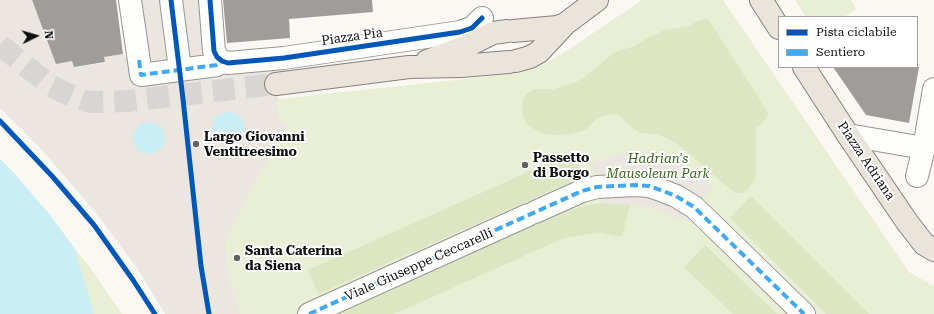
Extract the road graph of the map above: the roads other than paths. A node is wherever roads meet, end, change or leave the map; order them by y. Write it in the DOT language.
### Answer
graph roads {
  1 [pos="130,0"];
  2 [pos="171,0"];
  3 [pos="210,0"];
  4 [pos="597,0"];
  5 [pos="761,0"];
  6 [pos="495,23"];
  7 [pos="566,24"];
  8 [pos="778,26"];
  9 [pos="178,60"];
  10 [pos="222,61"];
  11 [pos="409,67"];
  12 [pos="805,68"];
  13 [pos="276,84"];
  14 [pos="933,95"];
  15 [pos="848,135"];
  16 [pos="924,148"];
  17 [pos="917,176"];
  18 [pos="934,250"];
  19 [pos="309,314"];
  20 [pos="804,314"];
  1 -- 10 [label="street"];
  2 -- 9 [label="street"];
  3 -- 10 [label="street"];
  4 -- 7 [label="main road"];
  5 -- 8 [label="main road"];
  6 -- 7 [label="main road"];
  6 -- 10 [label="street, Piazza Pia"];
  6 -- 11 [label="main road"];
  7 -- 11 [label="main road"];
  11 -- 13 [label="main road"];
  12 -- 15 [label="main road, Piazza Adriana"];
  14 -- 16 [label="street"];
  15 -- 16 [label="street"];
  15 -- 18 [label="main road, Piazza Adriana"];
  16 -- 17 [label="street"];
  19 -- 20 [label="street, Viale Giuseppe Ceccarelli"];
}
